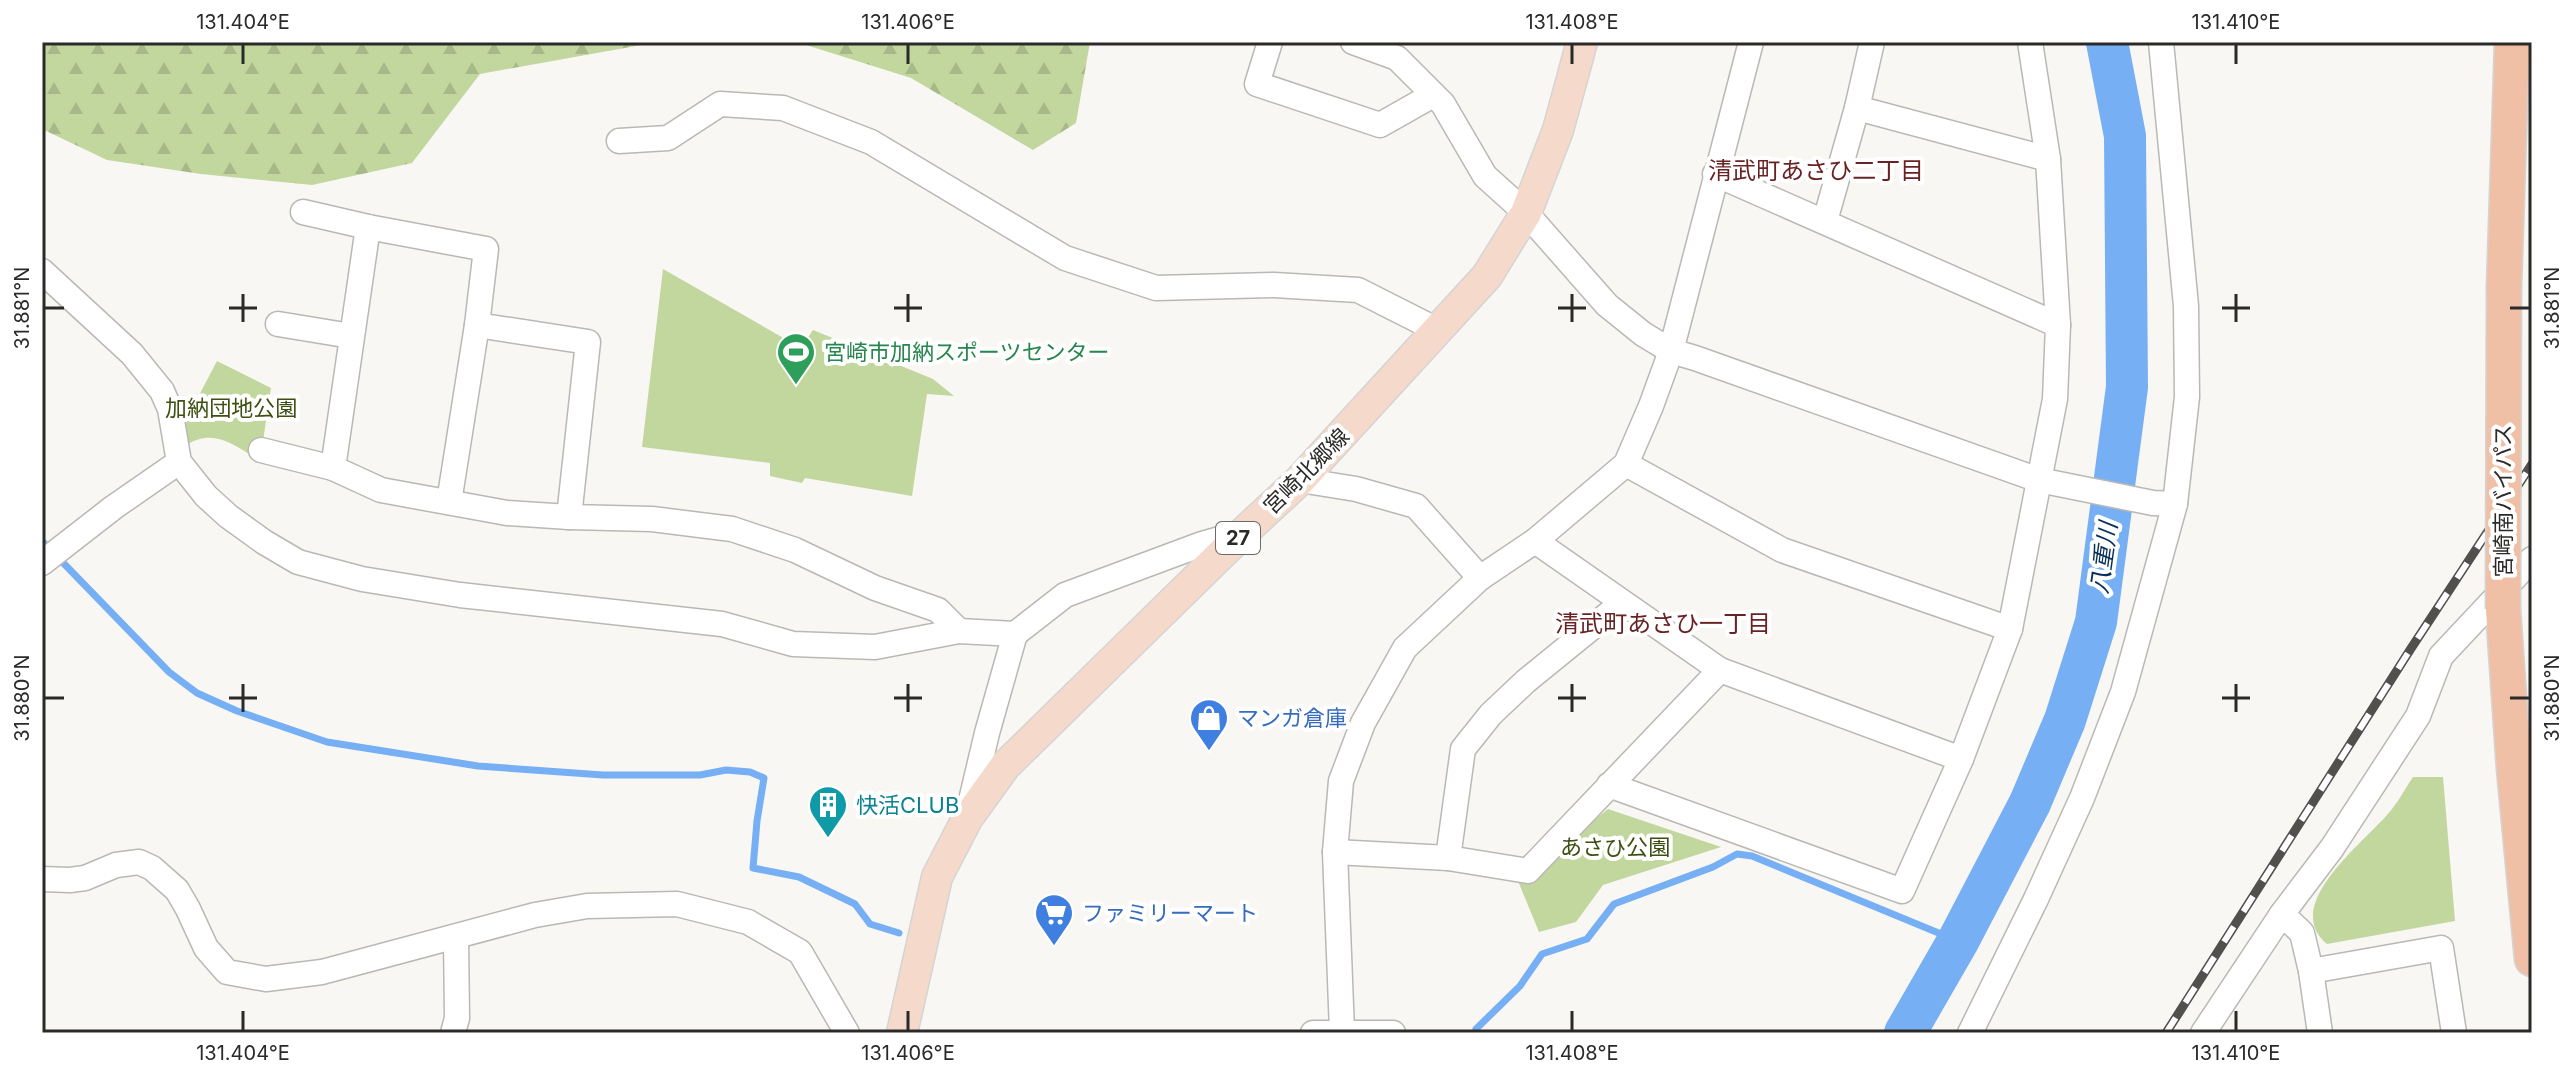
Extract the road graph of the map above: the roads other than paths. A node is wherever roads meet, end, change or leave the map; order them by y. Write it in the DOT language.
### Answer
graph roads {
  1 [pos="1270,42"];
  2 [pos="1353,42"];
  3 [pos="1582,42"];
  4 [pos="1751,42"];
  5 [pos="1872,42"];
  6 [pos="2030,42"];
  7 [pos="2161,42"];
  8 [pos="2512,42"];
  9 [pos="1433,95"];
  10 [pos="1857,108"];
  11 [pos="619,141"];
  12 [pos="2048,159"];
  13 [pos="1715,174"];
  14 [pos="303,212"];
  15 [pos="1526,213"];
  16 [pos="1825,221"];
  17 [pos="368,227"];
  18 [pos="42,271"];
  19 [pos="278,324"];
  20 [pos="477,325"];
  21 [pos="2058,325"];
  22 [pos="1439,331"];
  23 [pos="351,336"];
  24 [pos="1671,351"];
  25 [pos="261,450"];
  26 [pos="179,462"];
  27 [pos="1626,464"];
  28 [pos="333,468"];
  29 [pos="1300,480"];
  30 [pos="2049,482"];
  31 [pos="449,502"];
  32 [pos="2164,504"];
  33 [pos="569,517"];
  34 [pos="1244,532"];
  35 [pos="1535,541"];
  36 [pos="2532,559"];
  37 [pos="42,563"];
  38 [pos="1480,578"];
  39 [pos="1622,603"];
  40 [pos="2010,629"];
  41 [pos="959,631"];
  42 [pos="1015,634"];
  43 [pos="1720,670"];
  44 [pos="1961,759"];
  45 [pos="1609,785"];
  46 [pos="967,819"];
  47 [pos="1335,852"];
  48 [pos="1448,858"];
  49 [pos="42,879"];
  50 [pos="2282,914"];
  51 [pos="456,937"];
  52 [pos="2532,959"];
  53 [pos="2311,971"];
  54 [pos="1342,1031"];
  55 [pos="453,1033"];
  56 [pos="847,1033"];
  57 [pos="902,1033"];
  58 [pos="1313,1033"];
  59 [pos="1393,1033"];
  60 [pos="1970,1033"];
  61 [pos="2203,1033"];
  62 [pos="2320,1033"];
  63 [pos="2454,1033"];
  1 -- 9 [label="street"];
  2 -- 9 [label="street"];
  3 -- 15 [label="main road, 宮崎北郷線 / 27"];
  4 -- 13 [label="street"];
  5 -- 10 [label="street"];
  6 -- 12 [label="street"];
  7 -- 32 [label="street"];
  8 -- 52 [label="highway, 宮崎南バイパス, bridge"];
  9 -- 15 [label="street"];
  10 -- 12 [label="street"];
  10 -- 16 [label="street"];
  11 -- 22 [label="street"];
  12 -- 21 [label="street"];
  13 -- 16 [label="street"];
  13 -- 24 [label="street"];
  14 -- 17 [label="street"];
  15 -- 22 [label="main road, 宮崎北郷線 / 27"];
  15 -- 24 [label="street"];
  16 -- 21 [label="street"];
  17 -- 20 [label="street"];
  17 -- 23 [label="street"];
  18 -- 26 [label="street"];
  19 -- 23 [label="street"];
  20 -- 31 [label="street"];
  20 -- 33 [label="street"];
  21 -- 30 [label="street"];
  22 -- 29 [label="main road, 宮崎北郷線 / 27"];
  23 -- 28 [label="street"];
  24 -- 27 [label="street"];
  24 -- 30 [label="street"];
  25 -- 28 [label="street"];
  26 -- 37 [label="street"];
  26 -- 41 [label="street"];
  27 -- 35 [label="street"];
  27 -- 40 [label="street"];
  28 -- 31 [label="street"];
  29 -- 34 [label="main road, 宮崎北郷線 / 27"];
  29 -- 38 [label="street"];
  30 -- 32 [label="street"];
  30 -- 40 [label="street"];
  31 -- 33 [label="street"];
  32 -- 60 [label="street"];
  33 -- 41 [label="street"];
  34 -- 42 [label="street"];
  34 -- 46 [label="main road, 宮崎北郷線 / 27"];
  35 -- 38 [label="street"];
  35 -- 39 [label="street"];
  36 -- 50 [label="street"];
  38 -- 47 [label="street"];
  39 -- 43 [label="street"];
  39 -- 48 [label="street"];
  40 -- 44 [label="street"];
  41 -- 42 [label="street"];
  42 -- 46 [label="street"];
  43 -- 44 [label="street"];
  43 -- 45 [label="street"];
  44 -- 45 [label="street"];
  45 -- 48 [label="street"];
  46 -- 57 [label="main road, 宮崎北郷線 / 27"];
  47 -- 48 [label="street"];
  47 -- 54 [label="street"];
  49 -- 51 [label="street"];
  50 -- 53 [label="street"];
  50 -- 61 [label="street"];
  51 -- 55 [label="street"];
  51 -- 56 [label="street"];
  53 -- 62 [label="street"];
  53 -- 63 [label="street"];
  54 -- 58 [label="street"];
  54 -- 59 [label="street"];
}
